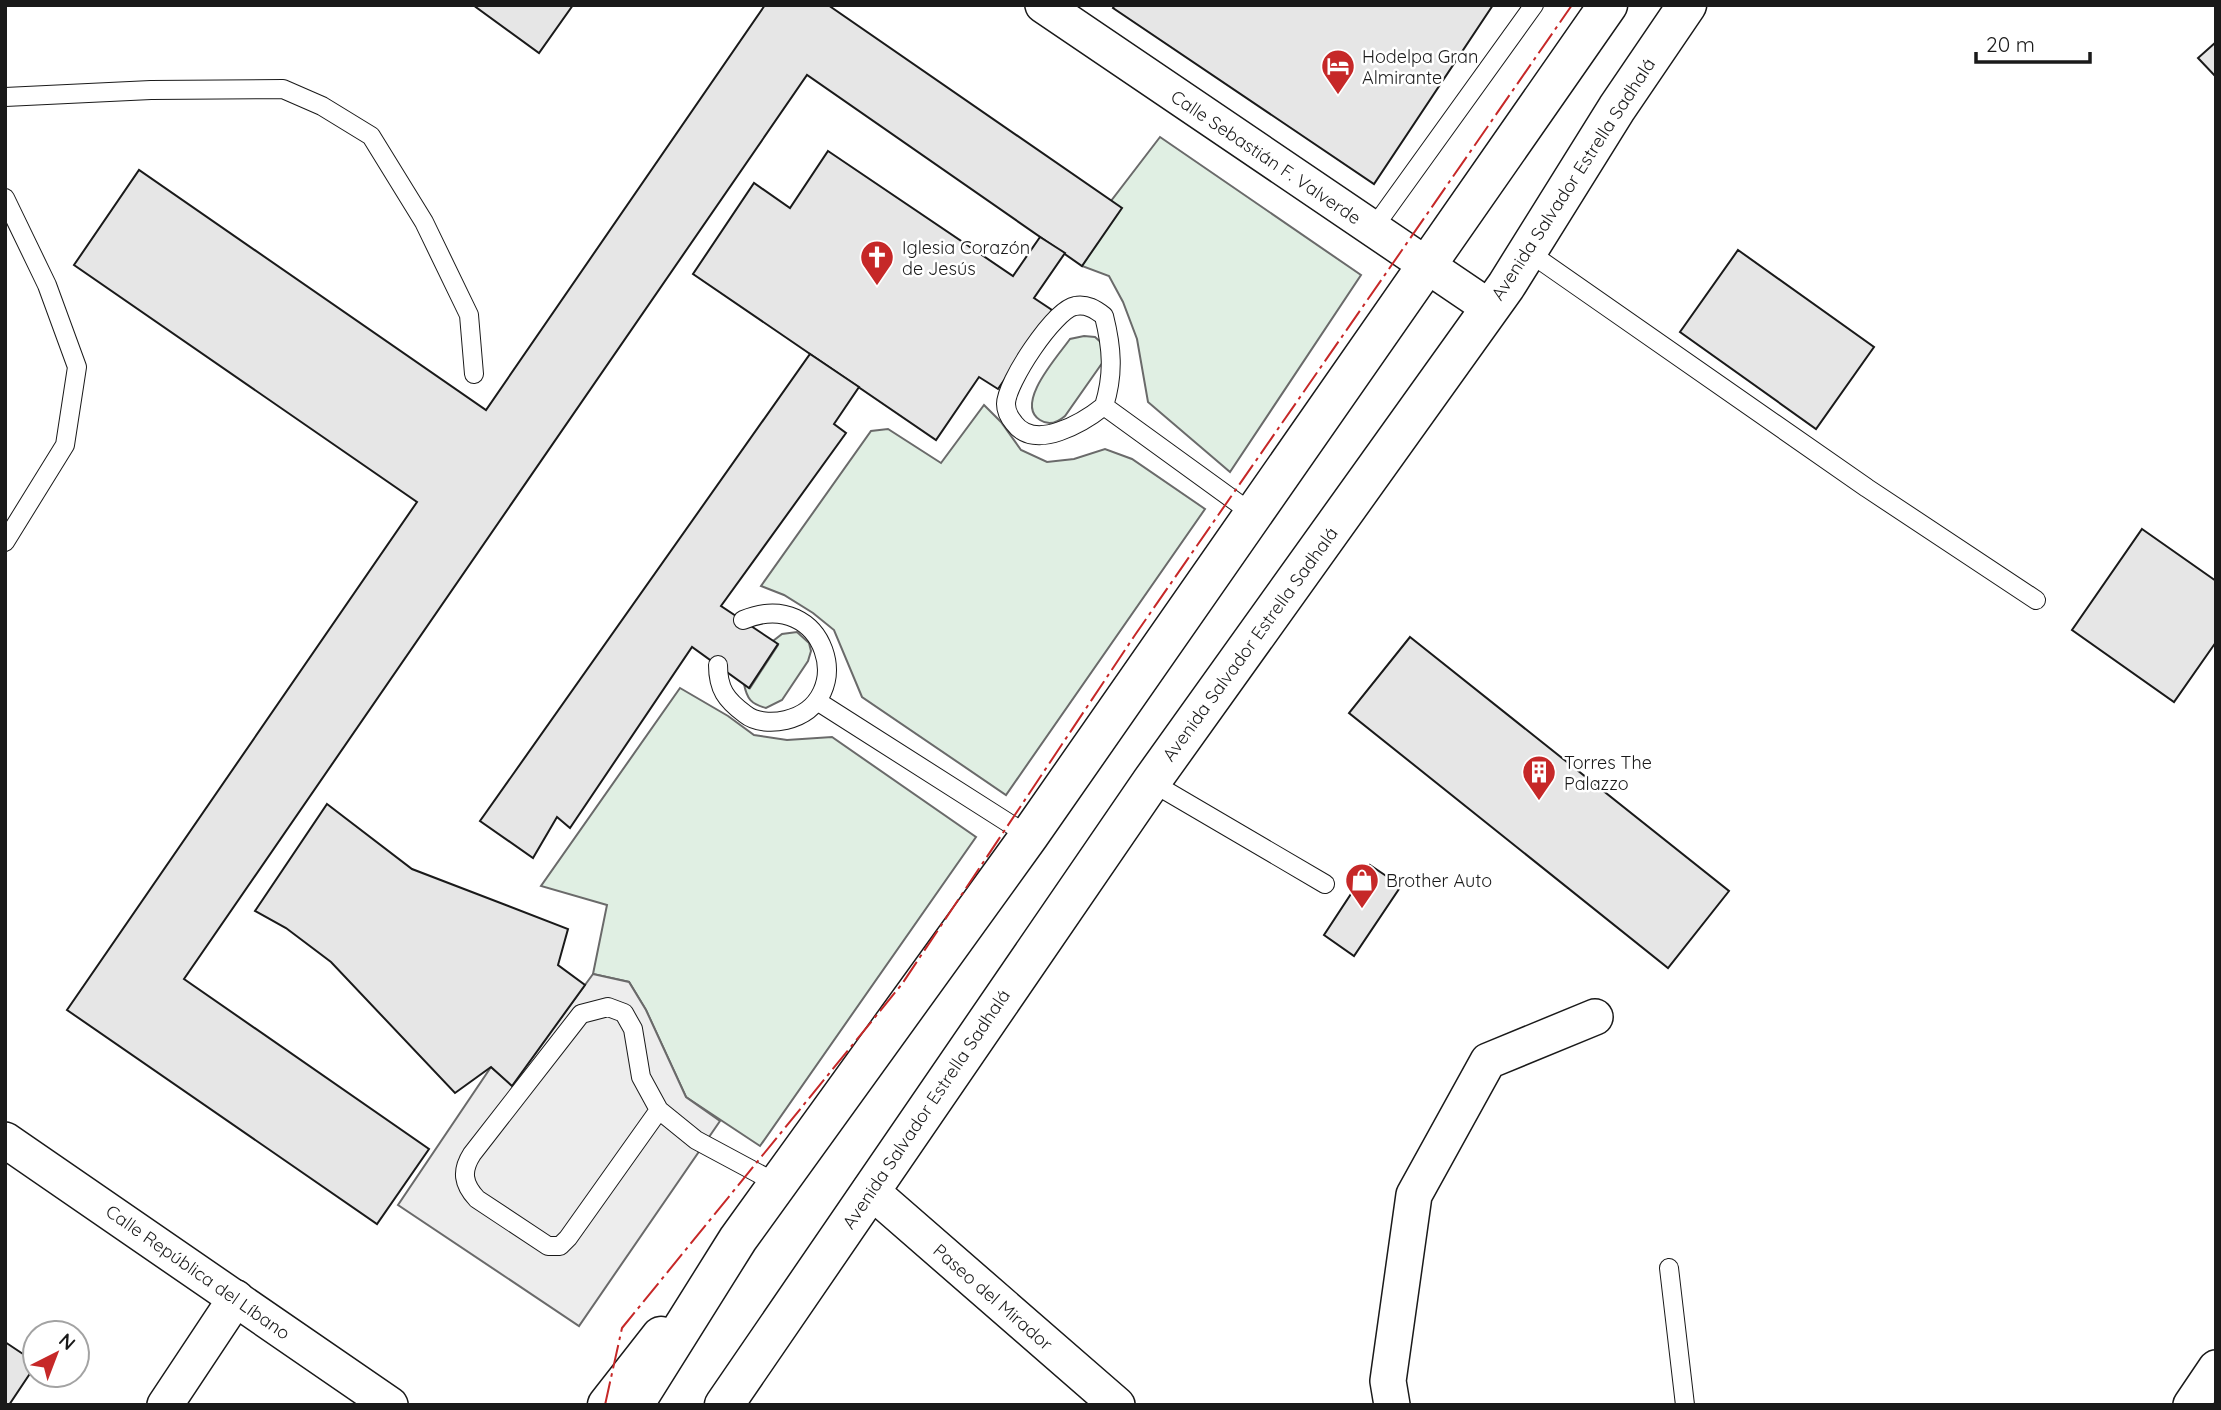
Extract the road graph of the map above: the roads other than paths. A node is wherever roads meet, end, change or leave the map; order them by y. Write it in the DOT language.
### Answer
graph roads {
  1 [pos="1043,5"];
  2 [pos="1534,5"];
  3 [pos="1608,5"];
  4 [pos="1687,5"];
  5 [pos="5,97"];
  6 [pos="5,198"];
  7 [pos="1372,230"];
  8 [pos="1527,251"];
  9 [pos="1427,267"];
  10 [pos="1490,308"];
  11 [pos="474,374"];
  12 [pos="1104,406"];
  13 [pos="1253,514"];
  14 [pos="5,542"];
  15 [pos="2036,600"];
  16 [pos="743,620"];
  17 [pos="718,665"];
  18 [pos="817,701"];
  19 [pos="1151,782"];
  20 [pos="1029,836"];
  21 [pos="1325,884"];
  22 [pos="1595,1017"];
  23 [pos="659,1110"];
  24 [pos="5,1140"];
  25 [pos="778,1184"];
  26 [pos="870,1190"];
  27 [pos="738,1239"];
  28 [pos="1669,1268"];
  29 [pos="810,1281"];
  30 [pos="236,1298"];
  31 [pos="2216,1368"];
  32 [pos="165,1405"];
  33 [pos="390,1405"];
  34 [pos="607,1405"];
  35 [pos="634,1405"];
  36 [pos="724,1405"];
  37 [pos="734,1405"];
  38 [pos="1117,1405"];
  39 [pos="1392,1405"];
  40 [pos="1685,1405"];
  41 [pos="2191,1405"];
  1 -- 7 [label="street, Calle Sebastián F. Valverde"];
  2 -- 7 [label="lane"];
  3 -- 9 [label="main road"];
  4 -- 8 [label="main road, Avenida Salvador Estrella Sadhalá"];
  5 -- 11 [label="lane"];
  6 -- 14 [label="lane"];
  7 -- 9 [label="street, Calle Sebastián F. Valverde"];
  8 -- 10 [label="main road, Avenida Salvador Estrella Sadhalá"];
  8 -- 15 [label="lane"];
  9 -- 10 [label="street, Calle Sebastián F. Valverde"];
  9 -- 13 [label="main road"];
  10 -- 19 [label="main road, Avenida Salvador Estrella Sadhalá"];
  12 -- 12 [label="lane"];
  12 -- 13 [label="lane"];
  13 -- 20 [label="main road"];
  16 -- 18 [label="lane"];
  17 -- 18 [label="lane"];
  18 -- 20 [label="lane"];
  19 -- 21 [label="lane"];
  19 -- 26 [label="main road, Avenida Salvador Estrella Sadhalá"];
  20 -- 25 [label="main road"];
  22 -- 39 [label="street"];
  23 -- 23 [label="lane"];
  23 -- 25 [label="lane"];
  24 -- 30 [label="street, Calle República del Líbano"];
  25 -- 27 [label="main road"];
  26 -- 29 [label="main road, Avenida Salvador Estrella Sadhalá"];
  26 -- 38 [label="street, Paseo del Mirador"];
  27 -- 34 [label="main road"];
  27 -- 35 [label="main road"];
  28 -- 40 [label="lane"];
  29 -- 36 [label="main road, Avenida Salvador Estrella Sadhalá"];
  29 -- 37 [label="main road, Avenida Salvador Estrella Sadhalá"];
  30 -- 32 [label="street"];
  30 -- 33 [label="street, Calle República del Líbano"];
  31 -- 41 [label="street"];
}
